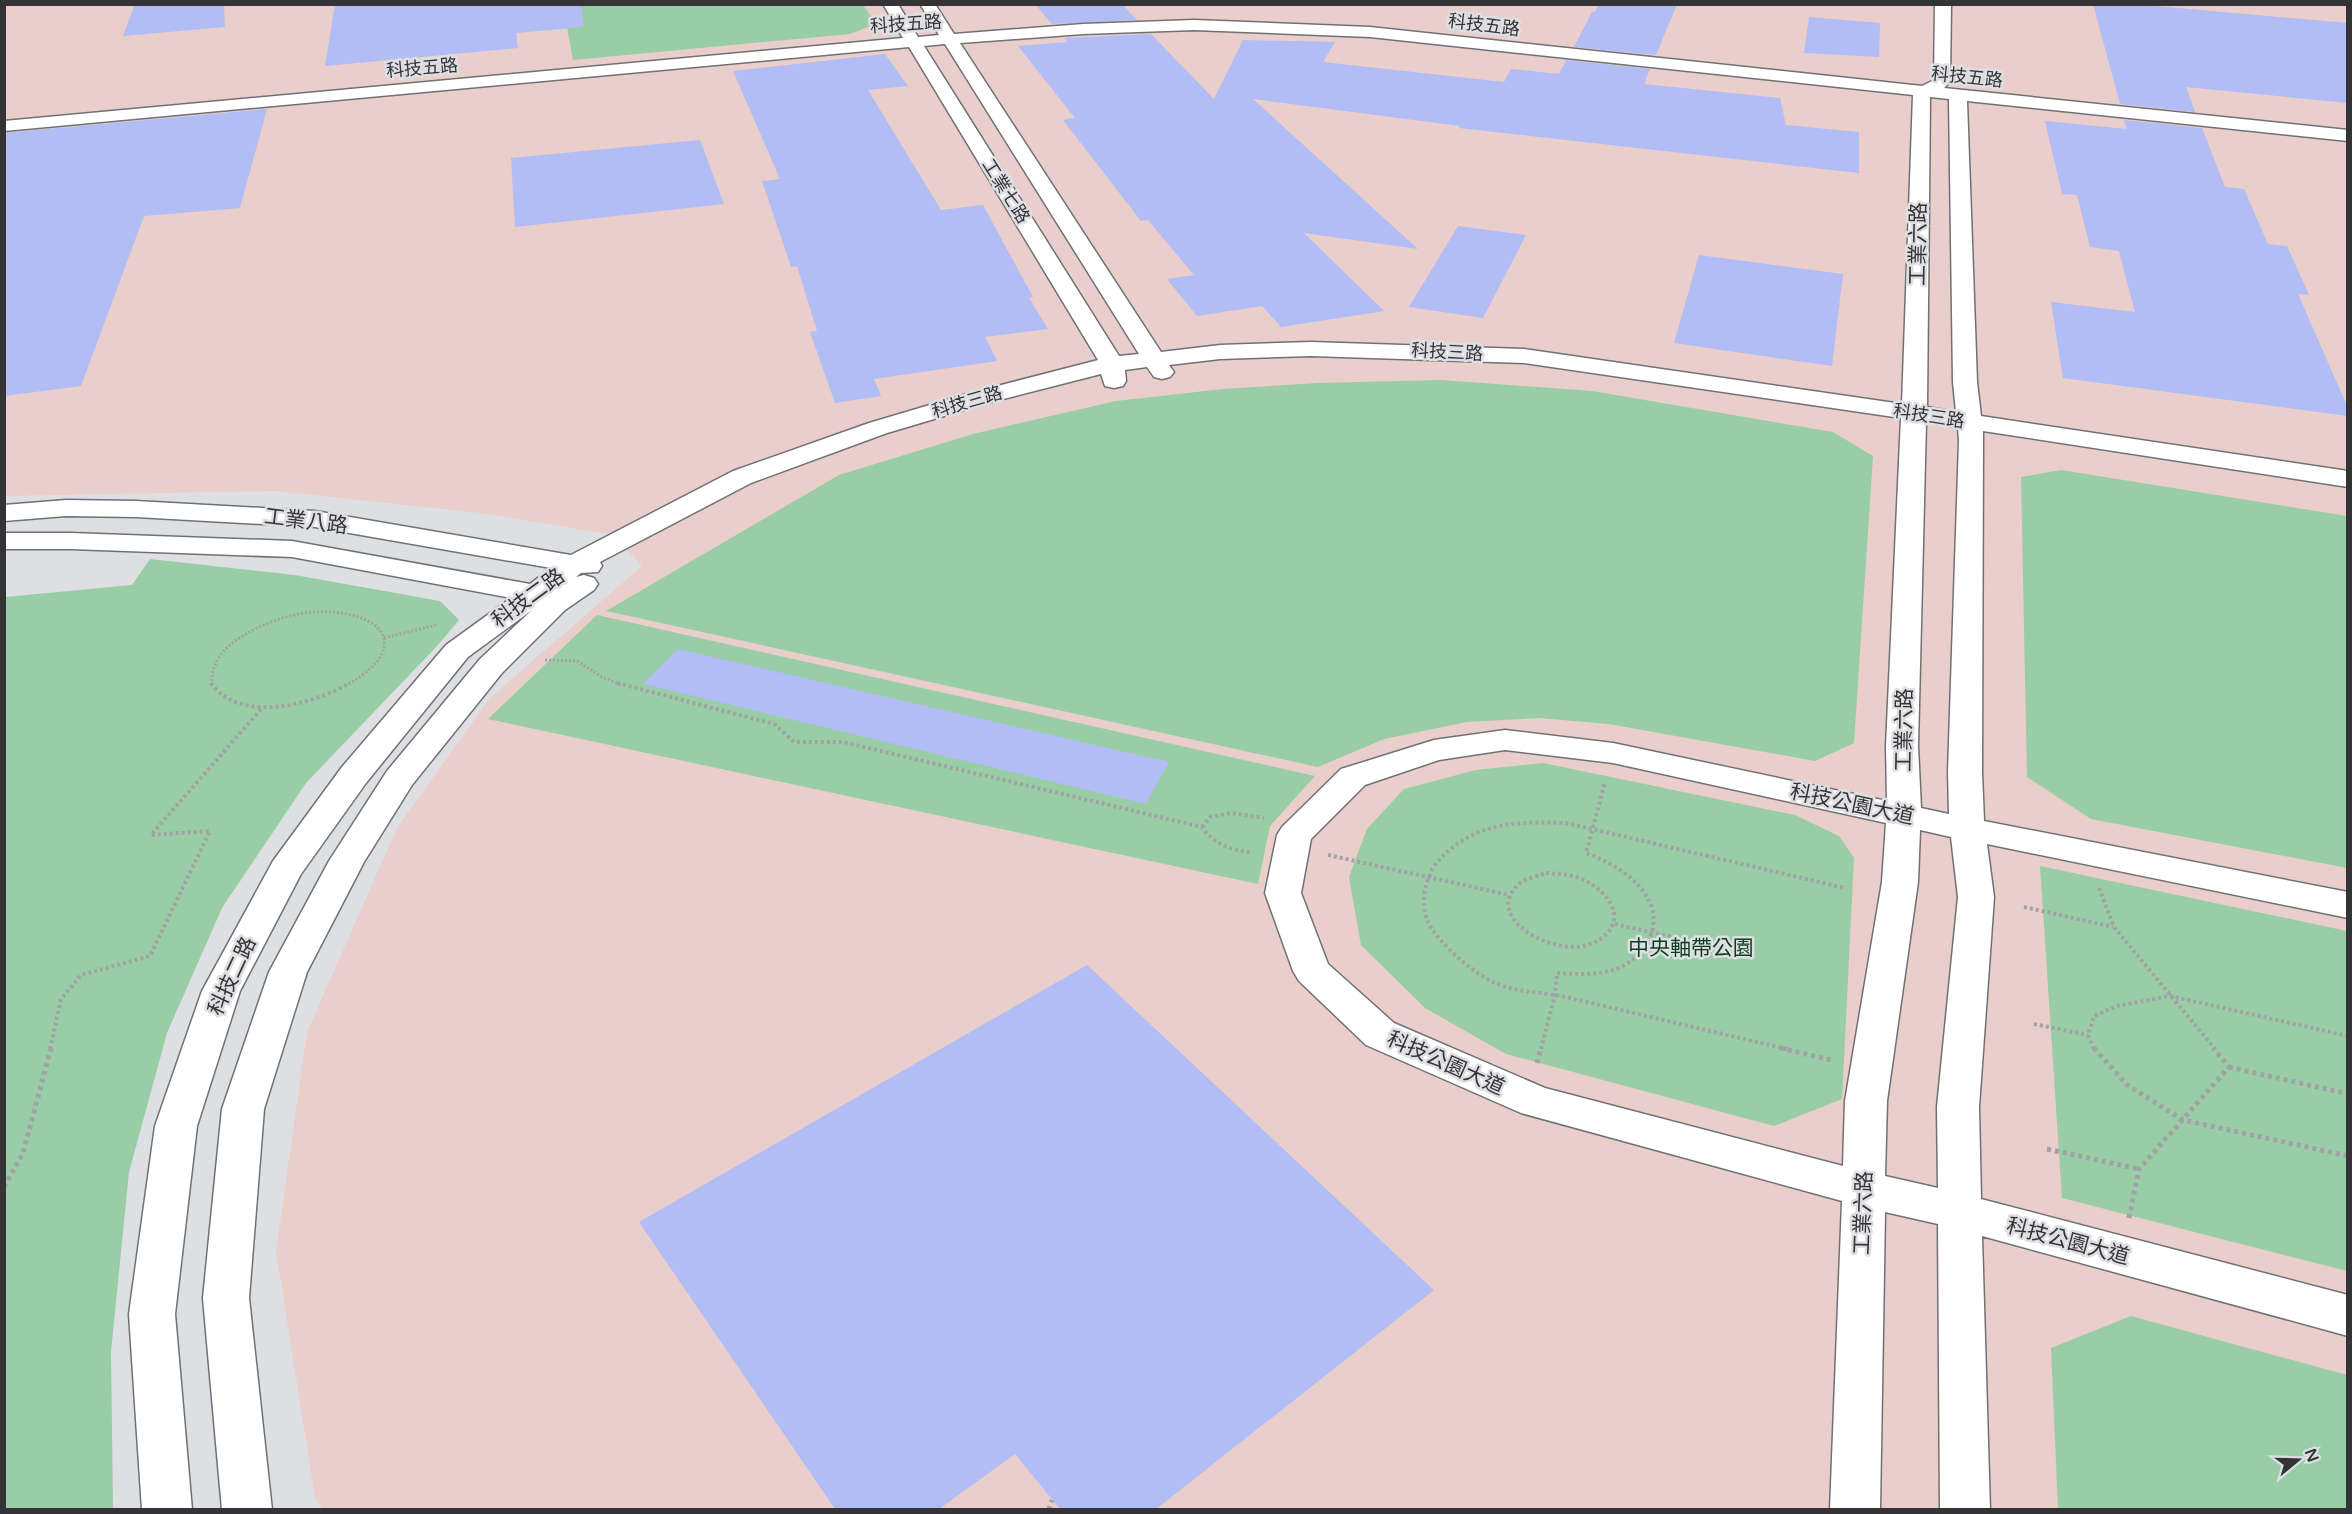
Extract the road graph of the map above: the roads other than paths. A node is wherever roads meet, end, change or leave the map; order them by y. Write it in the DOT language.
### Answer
graph roads {
  1 [pos="890,4"];
  2 [pos="927,4"];
  3 [pos="1943,4"];
  4 [pos="947,36"];
  5 [pos="912,39"];
  6 [pos="1941,90"];
  7 [pos="4,119"];
  8 [pos="2348,124"];
  9 [pos="4,126"];
  10 [pos="2348,136"];
  11 [pos="1158,366"];
  12 [pos="1113,373"];
  13 [pos="1914,422"];
  14 [pos="1972,432"];
  15 [pos="2348,479"];
  16 [pos="2348,494"];
  17 [pos="4,513"];
  18 [pos="4,541"];
  19 [pos="590,567"];
  20 [pos="544,598"];
  21 [pos="1904,815"];
  22 [pos="1967,829"];
  23 [pos="2348,905"];
  24 [pos="1864,1189"];
  25 [pos="1959,1211"];
  26 [pos="2348,1316"];
  27 [pos="167,1509"];
  28 [pos="248,1509"];
  29 [pos="1855,1509"];
  30 [pos="1965,1509"];
  1 -- 5 [label="street, 工業七路"];
  2 -- 4 [label="street, 工業七路"];
  3 -- 6 [label="street"];
  4 -- 5 [label="street, 科技五路"];
  4 -- 6 [label="street, 科技五路"];
  4 -- 11 [label="street, 工業七路"];
  5 -- 7 [label="street, 科技五路"];
  5 -- 9 [label="street, 科技五路"];
  5 -- 12 [label="street, 工業七路"];
  6 -- 8 [label="street, 科技五路"];
  6 -- 10 [label="street, 科技五路"];
  6 -- 13 [label="street, 工業六路"];
  6 -- 14 [label="street, 工業六路"];
  11 -- 12 [label="street, 科技三路"];
  11 -- 13 [label="street, 科技三路"];
  12 -- 19 [label="street, 科技三路"];
  13 -- 14 [label="street, 科技三路"];
  13 -- 21 [label="street, 工業六路"];
  14 -- 15 [label="street, 科技三路"];
  14 -- 16 [label="street, 科技三路"];
  14 -- 22 [label="street, 工業六路"];
  17 -- 19 [label="street, 工業八路"];
  18 -- 20 [label="street, 工業八路"];
  19 -- 20 [label="street, 科技二路"];
  20 -- 27 [label="street, 科技二路"];
  20 -- 28 [label="street, 科技二路"];
  21 -- 22 [label="street, 科技公園大道"];
  21 -- 24 [label="street, 工業六路"];
  21 -- 24 [label="street, 科技公園大道"];
  22 -- 23 [label="street, 科技公園大道"];
  22 -- 25 [label="street, 工業六路"];
  24 -- 25 [label="street, 科技公園大道"];
  24 -- 29 [label="street, 工業六路"];
  25 -- 26 [label="street, 科技公園大道"];
  25 -- 30 [label="street, 工業六路"];
}
